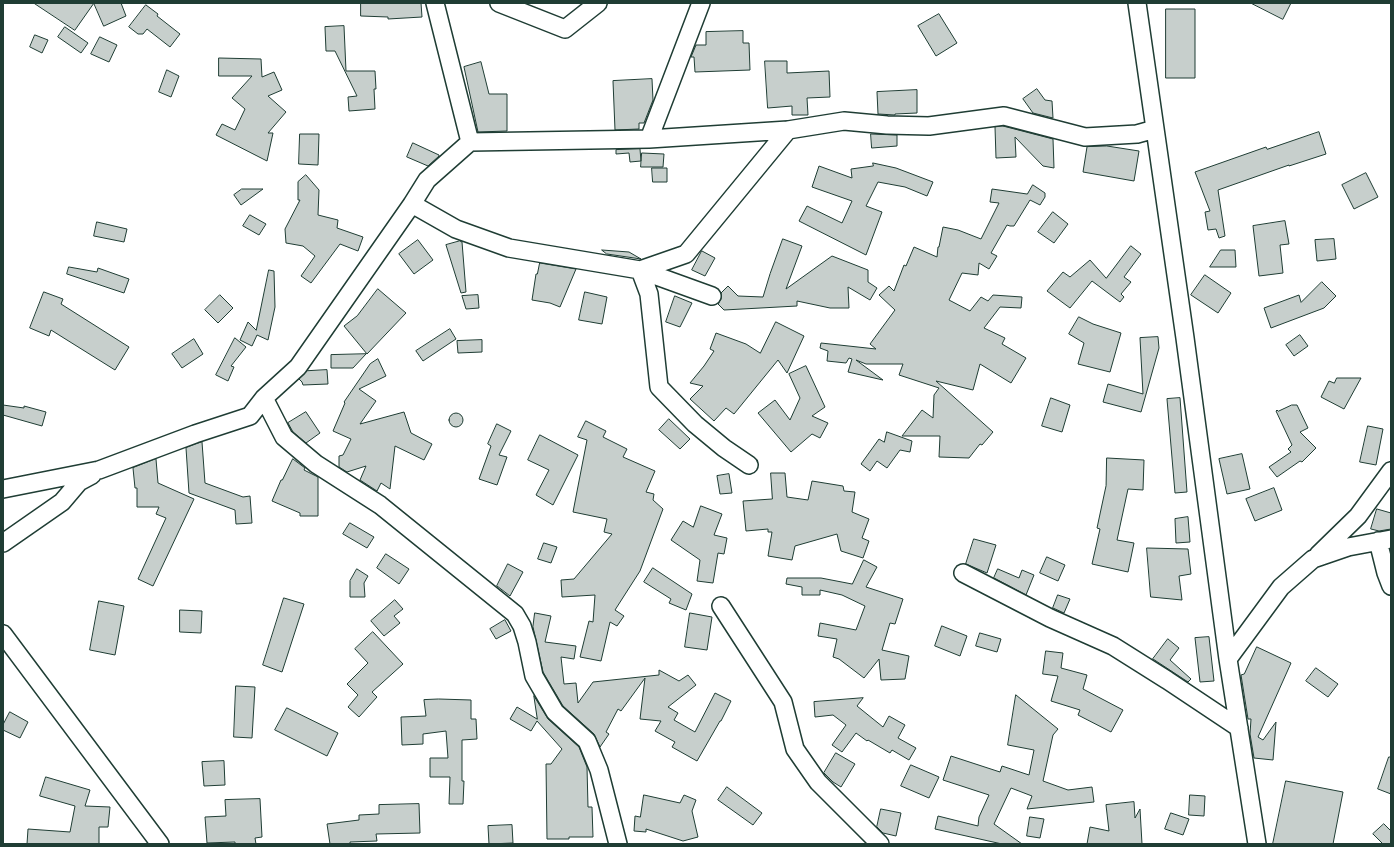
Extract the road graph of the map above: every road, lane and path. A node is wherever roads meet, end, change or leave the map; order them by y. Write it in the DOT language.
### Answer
graph roads {
  1 [pos="435,3"];
  2 [pos="499,3"];
  3 [pos="598,3"];
  4 [pos="700,3"];
  5 [pos="1137,3"];
  6 [pos="1155,129"];
  7 [pos="788,130"];
  8 [pos="649,138"];
  9 [pos="470,142"];
  10 [pos="412,204"];
  11 [pos="640,270"];
  12 [pos="712,296"];
  13 [pos="264,398"];
  14 [pos="749,465"];
  15 [pos="99,470"];
  16 [pos="1391,471"];
  17 [pos="3,489"];
  18 [pos="1385,540"];
  19 [pos="3,543"];
  20 [pos="1313,559"];
  21 [pos="963,573"];
  22 [pos="1391,586"];
  23 [pos="721,606"];
  24 [pos="3,634"];
  25 [pos="1228,659"];
  26 [pos="1239,728"];
  27 [pos="160,844"];
  28 [pos="618,844"];
  29 [pos="880,844"];
  30 [pos="1257,844"];
  1 -- 9 [label="street"];
  2 -- 3 [label="street"];
  4 -- 8 [label="street"];
  5 -- 6 [label="street"];
  6 -- 7 [label="street"];
  6 -- 25 [label="street"];
  7 -- 8 [label="street"];
  7 -- 11 [label="street"];
  8 -- 9 [label="street"];
  9 -- 10 [label="street"];
  10 -- 11 [label="street"];
  10 -- 13 [label="street"];
  11 -- 12 [label="street"];
  11 -- 14 [label="street"];
  13 -- 15 [label="street"];
  13 -- 28 [label="street"];
  15 -- 17 [label="street"];
  15 -- 19 [label="street"];
  16 -- 20 [label="street"];
  18 -- 20 [label="street"];
  18 -- 22 [label="street"];
  20 -- 25 [label="street"];
  21 -- 26 [label="street"];
  23 -- 29 [label="street"];
  24 -- 27 [label="street"];
  25 -- 26 [label="street"];
  26 -- 30 [label="street"];
}
